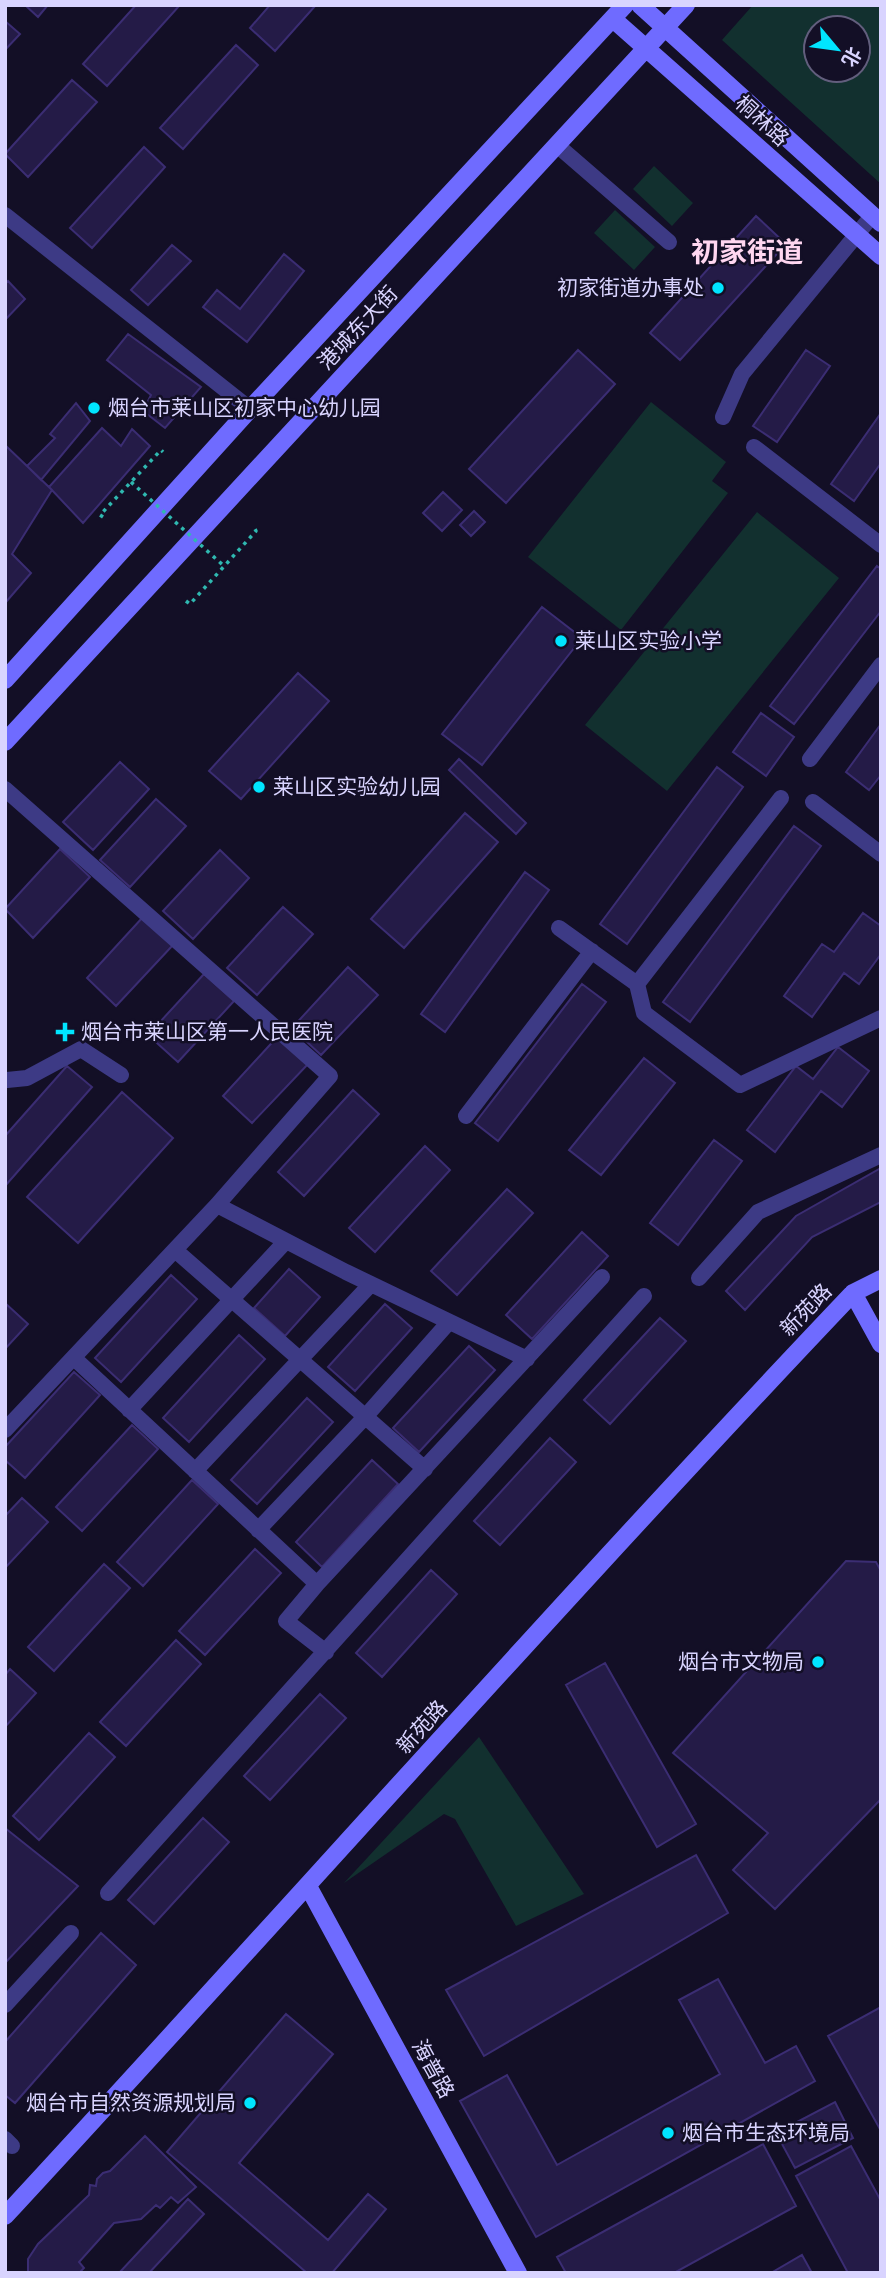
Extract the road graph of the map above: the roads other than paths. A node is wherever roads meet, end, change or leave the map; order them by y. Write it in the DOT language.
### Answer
graph roads {
  1 [pos="640,5"];
  2 [pos="686,5"];
  3 [pos="619,12"];
  4 [pos="665,28"];
  5 [pos="647,49"];
  6 [pos="558,146"];
  7 [pos="5,215"];
  8 [pos="876,220"];
  9 [pos="855,235"];
  10 [pos="669,243"];
  11 [pos="881,256"];
  12 [pos="250,409"];
  13 [pos="723,418"];
  14 [pos="754,447"];
  15 [pos="881,545"];
  16 [pos="881,666"];
  17 [pos="5,680"];
  18 [pos="5,742"];
  19 [pos="810,759"];
  20 [pos="5,789"];
  21 [pos="781,798"];
  22 [pos="813,802"];
  23 [pos="881,854"];
  24 [pos="559,928"];
  25 [pos="592,951"];
  26 [pos="637,984"];
  27 [pos="881,1018"];
  28 [pos="6,1075"];
  29 [pos="121,1075"];
  30 [pos="466,1116"];
  31 [pos="881,1154"];
  32 [pos="217,1205"];
  33 [pos="286,1241"];
  34 [pos="175,1250"];
  35 [pos="602,1277"];
  36 [pos="699,1278"];
  37 [pos="881,1279"];
  38 [pos="371,1284"];
  39 [pos="853,1293"];
  40 [pos="644,1296"];
  41 [pos="232,1300"];
  42 [pos="449,1322"];
  43 [pos="881,1344"];
  44 [pos="74,1358"];
  45 [pos="527,1359"];
  46 [pos="298,1360"];
  47 [pos="129,1409"];
  48 [pos="365,1417"];
  49 [pos="5,1430"];
  50 [pos="425,1469"];
  51 [pos="195,1471"];
  52 [pos="258,1530"];
  53 [pos="317,1584"];
  54 [pos="326,1652"];
  55 [pos="309,1888"];
  56 [pos="108,1893"];
  57 [pos="71,1933"];
  58 [pos="5,2005"];
  59 [pos="5,2216"];
  60 [pos="518,2273"];
  1 -- 4 [label="street, 桐林路"];
  2 -- 4 [label="street, 港城东大街"];
  3 -- 5 [label="street, 桐林路"];
  3 -- 12 [label="street, 港城东大街"];
  4 -- 5 [label="street, 港城东大街"];
  4 -- 8 [label="street, 桐林路"];
  5 -- 6 [label="street, 港城东大街"];
  5 -- 9 [label="street, 桐林路"];
  6 -- 10 [label="street"];
  6 -- 18 [label="street, 港城东大街"];
  7 -- 12 [label="street"];
  8 -- 9 [label="street"];
  9 -- 11 [label="street, 桐林路"];
  9 -- 13 [label="street"];
  12 -- 17 [label="street, 港城东大街"];
  14 -- 15 [label="street"];
  16 -- 19 [label="street"];
  20 -- 32 [label="street"];
  21 -- 26 [label="street"];
  22 -- 23 [label="street"];
  24 -- 25 [label="street"];
  25 -- 26 [label="street"];
  25 -- 30 [label="street"];
  26 -- 27 [label="street"];
  28 -- 29 [label="street"];
  31 -- 36 [label="street"];
  32 -- 33 [label="street"];
  32 -- 34 [label="street"];
  33 -- 38 [label="street"];
  33 -- 41 [label="street"];
  34 -- 41 [label="street"];
  34 -- 44 [label="street"];
  35 -- 45 [label="street"];
  37 -- 39 [label="street, 新苑路"];
  38 -- 42 [label="street"];
  38 -- 46 [label="street"];
  39 -- 43 [label="street"];
  39 -- 55 [label="street, 新苑路"];
  40 -- 54 [label="street"];
  41 -- 46 [label="street"];
  41 -- 47 [label="street"];
  42 -- 45 [label="street"];
  42 -- 48 [label="street"];
  44 -- 47 [label="street"];
  44 -- 49 [label="street"];
  45 -- 50 [label="street"];
  46 -- 48 [label="street"];
  46 -- 51 [label="street"];
  47 -- 51 [label="street"];
  48 -- 50 [label="street"];
  48 -- 52 [label="street"];
  50 -- 53 [label="street"];
  51 -- 52 [label="street"];
  52 -- 53 [label="street"];
  53 -- 54 [label="street"];
  54 -- 56 [label="street"];
  55 -- 59 [label="street, 新苑路"];
  55 -- 60 [label="street, 海普路"];
  57 -- 58 [label="street"];
}
